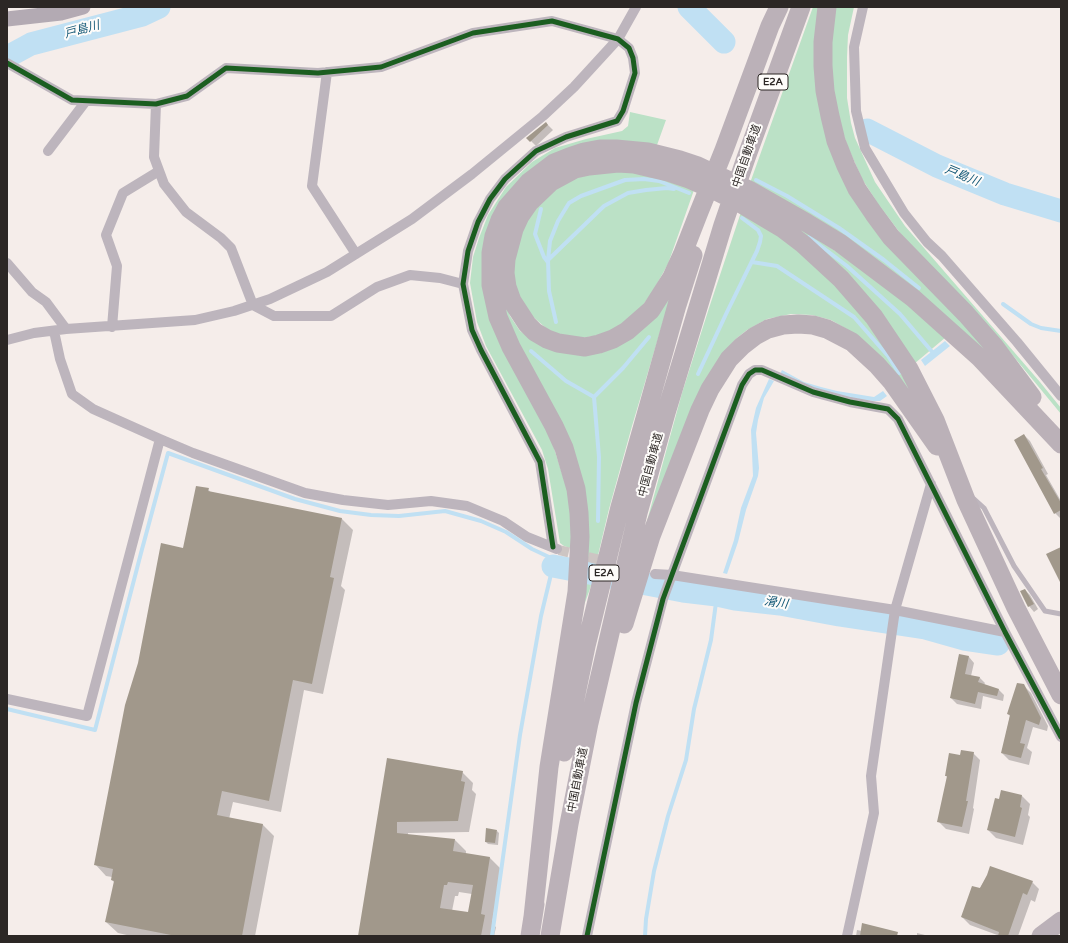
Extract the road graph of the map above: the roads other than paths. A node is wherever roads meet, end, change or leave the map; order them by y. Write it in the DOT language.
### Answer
graph roads {
  1 [pos="83,7"];
  2 [pos="636,7"];
  3 [pos="780,7"];
  4 [pos="801,7"];
  5 [pos="828,7"];
  6 [pos="863,7"];
  7 [pos="7,19"];
  8 [pos="618,39"];
  9 [pos="10,65"];
  10 [pos="327,72"];
  11 [pos="86,101"];
  12 [pos="156,104"];
  13 [pos="48,151"];
  14 [pos="733,153"];
  15 [pos="159,171"];
  16 [pos="709,218"];
  17 [pos="356,254"];
  18 [pos="7,263"];
  19 [pos="464,284"];
  20 [pos="253,305"];
  21 [pos="112,327"];
  22 [pos="66,329"];
  23 [pos="54,331"];
  24 [pos="7,340"];
  25 [pos="1061,396"];
  26 [pos="160,439"];
  27 [pos="1061,442"];
  28 [pos="958,479"];
  29 [pos="931,484"];
  30 [pos="655,574"];
  31 [pos="672,575"];
  32 [pos="895,610"];
  33 [pos="1061,614"];
  34 [pos="1005,632"];
  35 [pos="1061,696"];
  36 [pos="7,699"];
  37 [pos="1061,737"];
  38 [pos="581,762"];
  39 [pos="533,916"];
  40 [pos="1061,921"];
  41 [pos="530,936"];
  42 [pos="550,936"];
  43 [pos="587,936"];
  44 [pos="847,936"];
  45 [pos="1041,936"];
  1 -- 7 [label="street"];
  2 -- 8 [label="street"];
  3 -- 14 [label="highway, 中国自動車道 / E2A"];
  4 -- 14 [label="highway, 中国自動車道 / E2A"];
  5 -- 27 [label="highway"];
  6 -- 25 [label="street"];
  8 -- 10 [label="street"];
  8 -- 17 [label="street"];
  8 -- 19 [label="street"];
  9 -- 11 [label="street"];
  10 -- 12 [label="street"];
  10 -- 17 [label="street"];
  11 -- 12 [label="street"];
  11 -- 13 [label="street"];
  12 -- 15 [label="street"];
  14 -- 16 [label="highway"];
  14 -- 16 [label="highway, 中国自動車道 / E2A"];
  15 -- 20 [label="street"];
  15 -- 21 [label="street"];
  16 -- 28 [label="highway"];
  16 -- 38 [label="highway, 中国自動車道 / E2A"];
  16 -- 39 [label="highway, 中国自動車道 / E2A"];
  17 -- 20 [label="street"];
  18 -- 22 [label="street"];
  19 -- 20 [label="street"];
  19 -- 26 [label="street"];
  20 -- 21 [label="street"];
  21 -- 22 [label="street"];
  22 -- 23 [label="street"];
  23 -- 24 [label="street"];
  23 -- 26 [label="street"];
  26 -- 36 [label="street"];
  27 -- 39 [label="highway"];
  28 -- 33 [label="lane"];
  28 -- 35 [label="highway"];
  28 -- 38 [label="highway"];
  29 -- 31 [label="street"];
  29 -- 32 [label="street"];
  29 -- 34 [label="street"];
  30 -- 31 [label="street"];
  31 -- 32 [label="street"];
  31 -- 43 [label="street"];
  32 -- 34 [label="street"];
  32 -- 44 [label="street"];
  34 -- 37 [label="street"];
  38 -- 42 [label="highway, 中国自動車道 / E2A"];
  39 -- 41 [label="highway, 中国自動車道 / E2A"];
  40 -- 45 [label="highway"];
}
